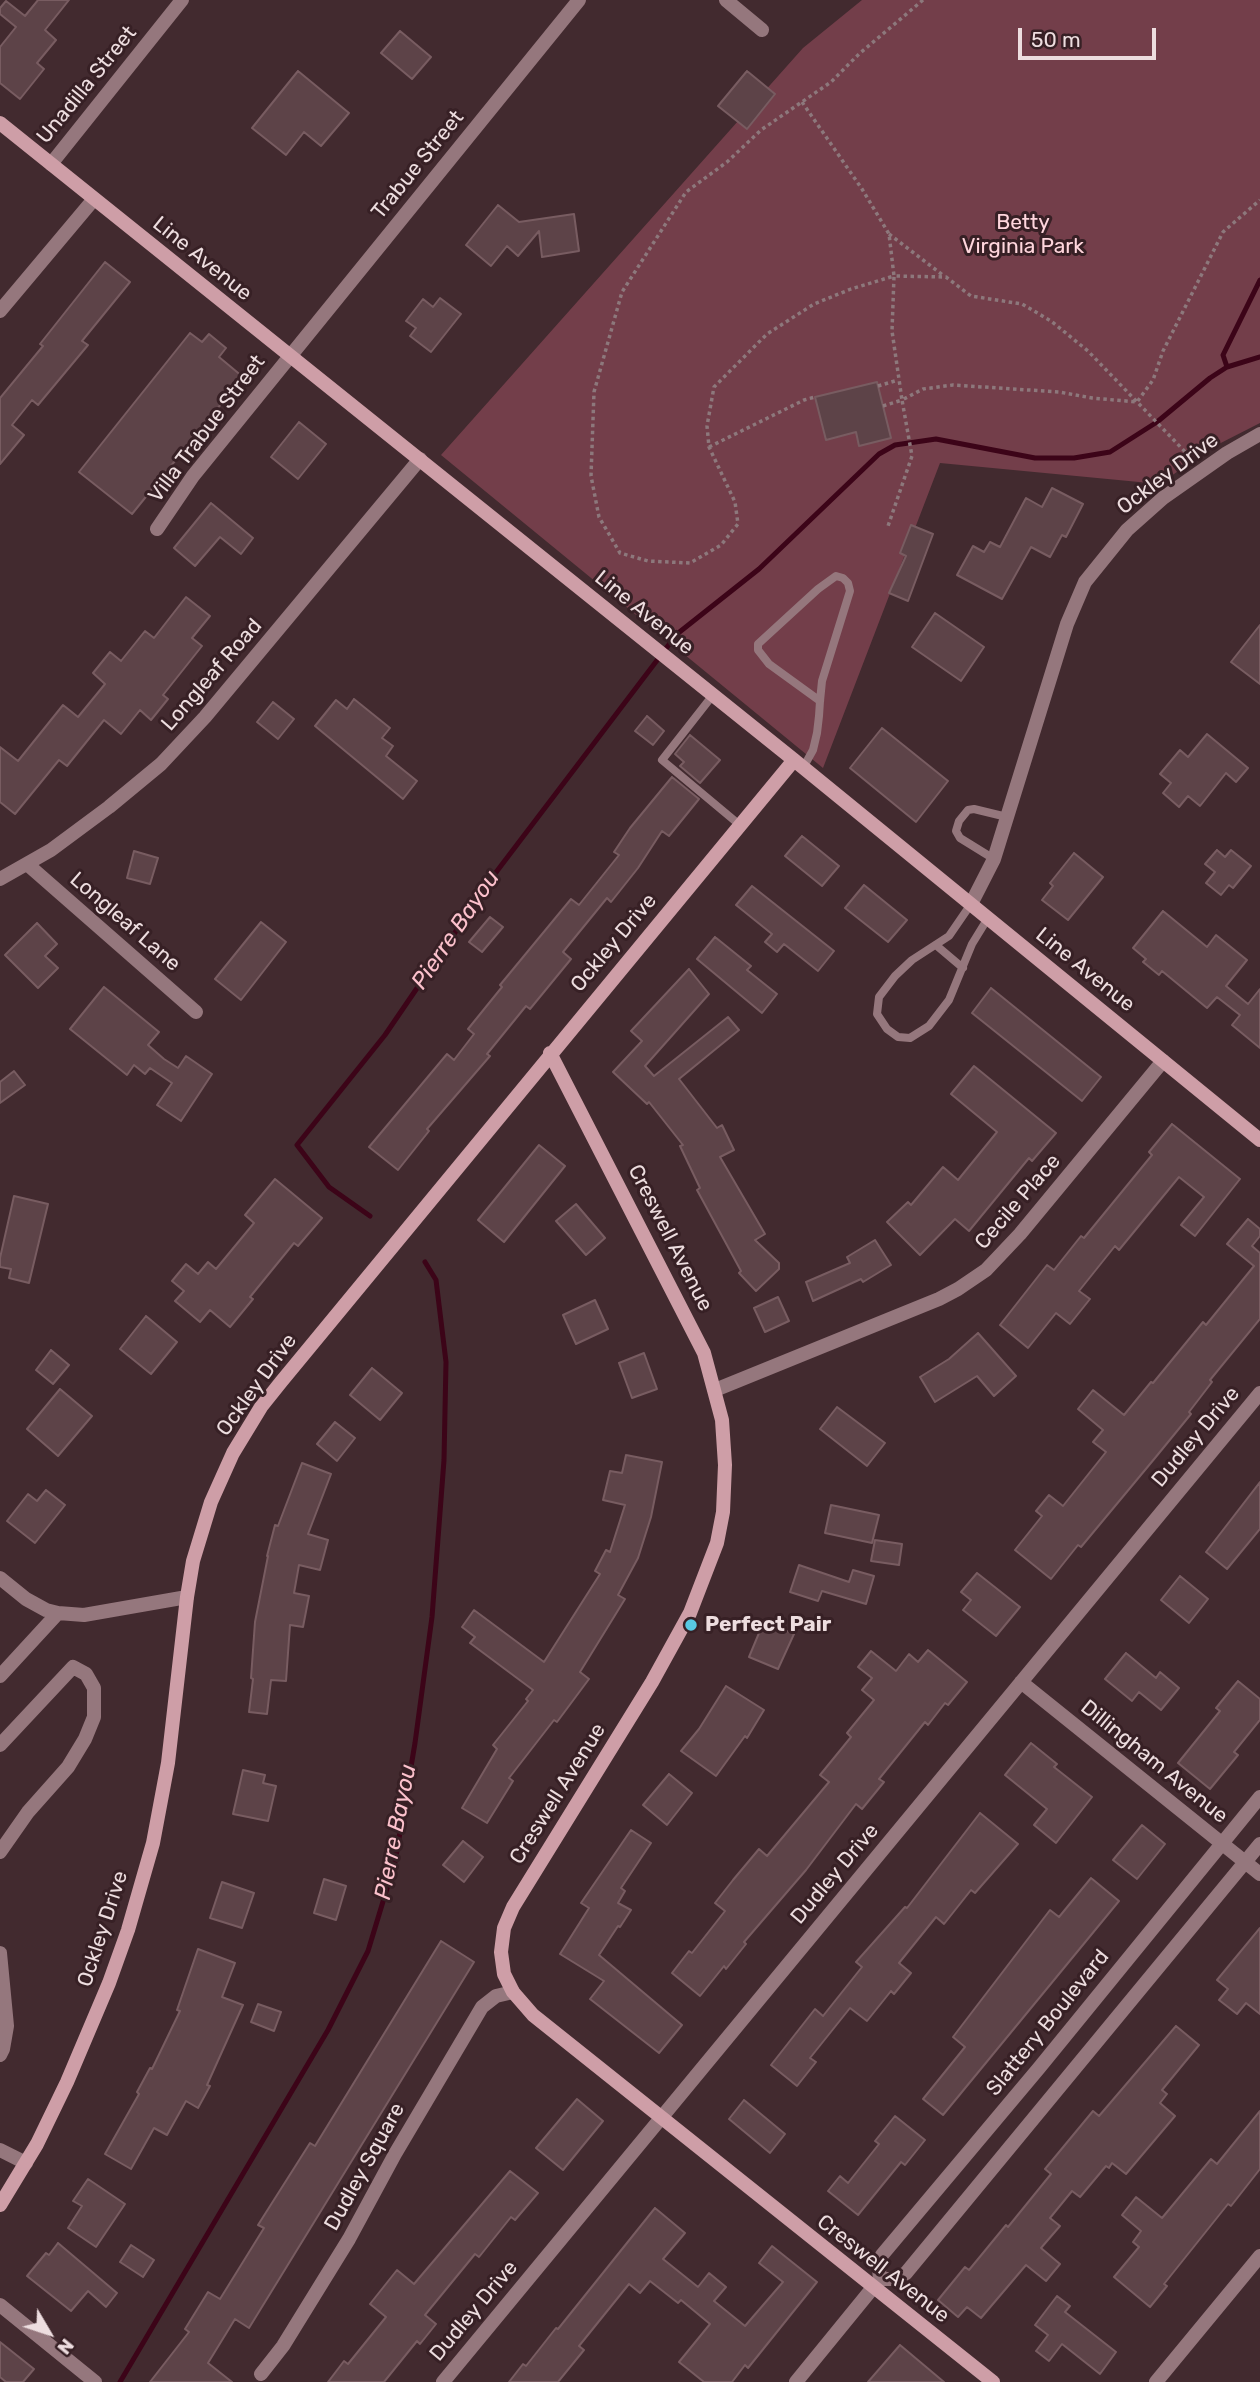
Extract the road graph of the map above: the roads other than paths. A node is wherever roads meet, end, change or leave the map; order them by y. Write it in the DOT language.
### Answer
graph roads {
  1 [pos="182,0"];
  2 [pos="579,0"];
  3 [pos="726,0"];
  4 [pos="762,30"];
  5 [pos="0,123"];
  6 [pos="51,163"];
  7 [pos="94,199"];
  8 [pos="0,311"];
  9 [pos="290,356"];
  10 [pos="1260,434"];
  11 [pos="419,459"];
  12 [pos="157,529"];
  13 [pos="713,695"];
  14 [pos="820,701"];
  15 [pos="798,764"];
  16 [pos="1007,817"];
  17 [pos="741,826"];
  18 [pos="994,859"];
  19 [pos="27,864"];
  20 [pos="0,879"];
  21 [pos="971,904"];
  22 [pos="988,918"];
  23 [pos="937,946"];
  24 [pos="963,968"];
  25 [pos="196,1012"];
  26 [pos="550,1053"];
  27 [pos="1163,1061"];
  28 [pos="1260,1140"];
  29 [pos="715,1390"];
  30 [pos="1260,1393"];
  31 [pos="0,1578"];
  32 [pos="187,1597"];
  33 [pos="58,1613"];
  34 [pos="0,1676"];
  35 [pos="1021,1682"];
  36 [pos="0,1745"];
  37 [pos="1260,1797"];
  38 [pos="1221,1843"];
  39 [pos="1260,1844"];
  40 [pos="0,1852"];
  41 [pos="1245,1862"];
  42 [pos="1260,1874"];
  43 [pos="0,1953"];
  44 [pos="513,1993"];
  45 [pos="0,2055"];
  46 [pos="660,2118"];
  47 [pos="0,2150"];
  48 [pos="26,2163"];
  49 [pos="0,2205"];
  50 [pos="1260,2256"];
  51 [pos="877,2284"];
  52 [pos="0,2305"];
  53 [pos="261,2374"];
  54 [pos="95,2382"];
  55 [pos="443,2382"];
  56 [pos="796,2382"];
  57 [pos="993,2382"];
  58 [pos="1156,2382"];
  1 -- 6 [label="street, Unadilla Street"];
  2 -- 9 [label="street, Trabue Street"];
  3 -- 4 [label="street"];
  5 -- 6 [label="street, Line Avenue"];
  6 -- 7 [label="street, Line Avenue"];
  7 -- 8 [label="street"];
  7 -- 9 [label="street, Line Avenue"];
  9 -- 11 [label="street, Line Avenue"];
  9 -- 12 [label="street, Villa Trabue Street"];
  10 -- 16 [label="street, Ockley Drive"];
  11 -- 13 [label="street, Line Avenue"];
  11 -- 19 [label="street, Longleaf Road"];
  13 -- 15 [label="street, Line Avenue"];
  13 -- 17 [label="lane"];
  14 -- 14 [label="lane"];
  14 -- 15 [label="lane"];
  15 -- 17 [label="street, Ockley Drive"];
  15 -- 21 [label="street, Line Avenue"];
  16 -- 18 [label="street, Ockley Drive"];
  16 -- 18 [label="lane"];
  17 -- 26 [label="street, Ockley Drive"];
  18 -- 21 [label="street, Ockley Drive"];
  19 -- 20 [label="street, Longleaf Road"];
  19 -- 25 [label="street, Longleaf Lane"];
  21 -- 22 [label="street, Line Avenue"];
  21 -- 23 [label="lane"];
  22 -- 24 [label="lane"];
  22 -- 27 [label="street, Line Avenue"];
  23 -- 24 [label="lane"];
  23 -- 24 [label="lane"];
  26 -- 29 [label="street, Creswell Avenue"];
  26 -- 32 [label="street, Ockley Drive"];
  27 -- 28 [label="street, Line Avenue"];
  27 -- 29 [label="street, Cecile Place"];
  29 -- 44 [label="street, Creswell Avenue"];
  30 -- 35 [label="street, Dudley Drive"];
  31 -- 33 [label="street"];
  32 -- 33 [label="street"];
  32 -- 48 [label="street, Ockley Drive"];
  33 -- 34 [label="street"];
  35 -- 38 [label="street, Dillingham Avenue"];
  35 -- 46 [label="street, Dudley Drive"];
  36 -- 40 [label="street"];
  37 -- 38 [label="street, Slattery Boulevard"];
  38 -- 41 [label="street, Dillingham Avenue"];
  38 -- 51 [label="street, Slattery Boulevard"];
  39 -- 41 [label="street, Slattery Boulevard"];
  41 -- 42 [label="street, Dillingham Avenue"];
  41 -- 51 [label="street, Slattery Boulevard"];
  43 -- 45 [label="street"];
  44 -- 46 [label="street, Creswell Avenue"];
  44 -- 53 [label="street, Dudley Square"];
  46 -- 51 [label="street, Creswell Avenue"];
  46 -- 55 [label="street, Dudley Drive"];
  47 -- 48 [label="street"];
  48 -- 49 [label="street, Ockley Drive"];
  50 -- 58 [label="street"];
  51 -- 56 [label="street, Slattery Boulevard"];
  51 -- 57 [label="street, Creswell Avenue"];
  52 -- 54 [label="street"];
}
